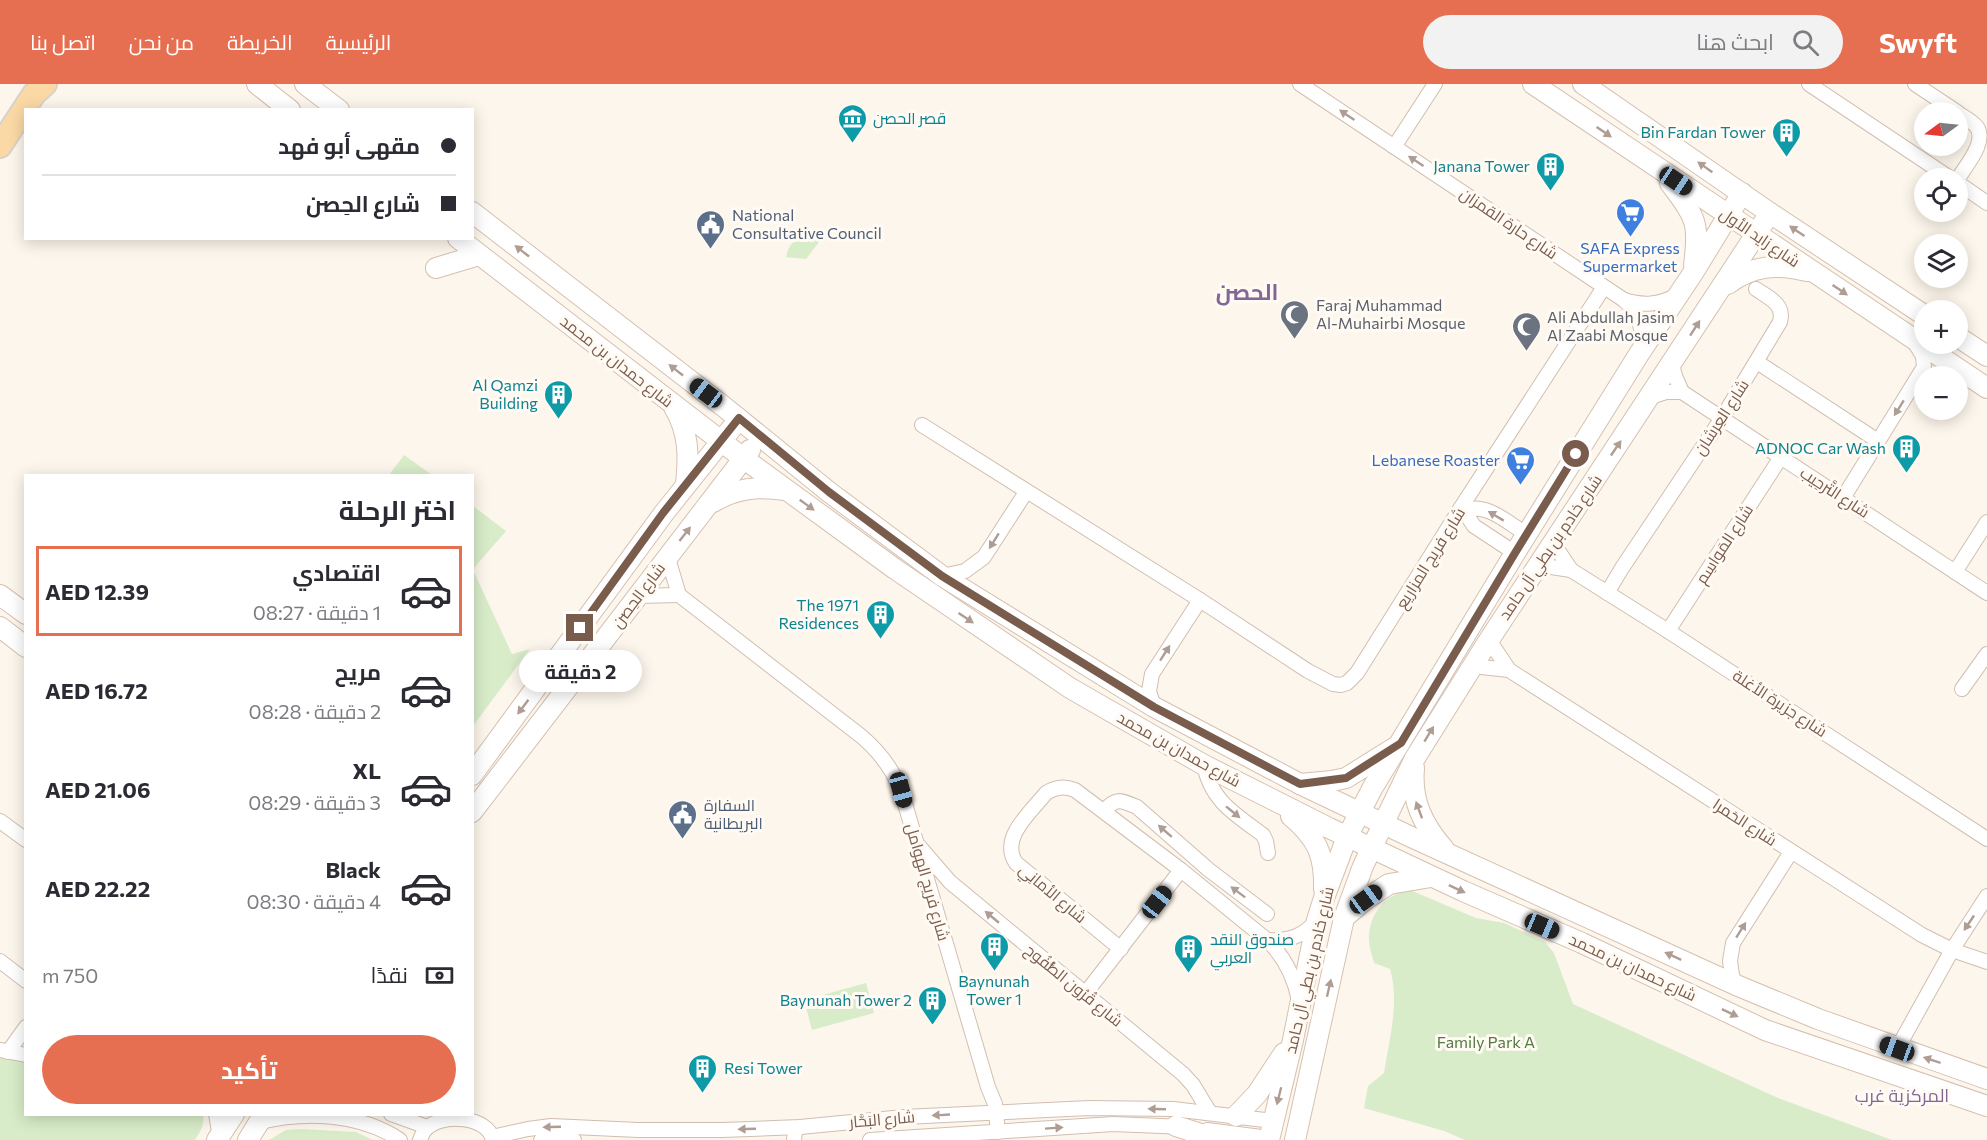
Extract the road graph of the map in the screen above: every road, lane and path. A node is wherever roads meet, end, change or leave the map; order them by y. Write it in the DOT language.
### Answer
graph roads {
  1 [pos="257,84"];
  2 [pos="305,84"];
  3 [pos="1300,84"];
  4 [pos="1435,84"];
  5 [pos="1533,84"];
  6 [pos="1583,84"];
  7 [pos="1809,84"];
  8 [pos="1915,84"];
  9 [pos="39,87"];
  10 [pos="1941,102"];
  11 [pos="25,108"];
  12 [pos="287,108"];
  13 [pos="336,108"];
  14 [pos="24,110"];
  15 [pos="1968,120"];
  16 [pos="0,146"];
  17 [pos="1394,147"];
  18 [pos="1935,168"];
  19 [pos="1965,168"];
  20 [pos="1661,171"];
  21 [pos="1968,189"];
  22 [pos="1742,193"];
  23 [pos="1987,203"];
  24 [pos="1770,213"];
  25 [pos="474,214"];
  26 [pos="1727,215"];
  27 [pos="1756,234"];
  28 [pos="460,240"];
  29 [pos="479,255"];
  30 [pos="436,268"];
  31 [pos="1813,272"];
  32 [pos="1693,273"];
  33 [pos="1604,287"];
  34 [pos="1756,290"];
  35 [pos="1719,292"];
  36 [pos="1678,295"];
  37 [pos="1624,300"];
  38 [pos="1914,308"];
  39 [pos="1912,339"];
  40 [pos="1968,344"];
  41 [pos="1639,354"];
  42 [pos="1987,356"];
  43 [pos="1757,362"];
  44 [pos="1672,364"];
  45 [pos="1987,388"];
  46 [pos="1682,392"];
  47 [pos="1650,397"];
  48 [pos="670,402"];
  49 [pos="739,418"];
  50 [pos="1722,418"];
  51 [pos="922,425"];
  52 [pos="760,436"];
  53 [pos="1878,441"];
  54 [pos="721,442"];
  55 [pos="1780,457"];
  56 [pos="743,458"];
  57 [pos="686,484"];
  58 [pos="786,490"];
  59 [pos="1026,492"];
  60 [pos="1843,498"];
  61 [pos="708,505"];
  62 [pos="1987,522"];
  63 [pos="1526,534"];
  64 [pos="1553,543"];
  65 [pos="1515,553"];
  66 [pos="668,555"];
  67 [pos="1538,565"];
  68 [pos="1571,570"];
  69 [pos="1954,572"];
  70 [pos="942,576"];
  71 [pos="1607,593"];
  72 [pos="1987,593"];
  73 [pos="0,595"];
  74 [pos="679,595"];
  75 [pos="637,596"];
  76 [pos="1200,600"];
  77 [pos="24,613"];
  78 [pos="0,627"];
  79 [pos="1668,631"];
  80 [pos="1488,640"];
  81 [pos="24,645"];
  82 [pos="1987,654"];
  83 [pos="1472,666"];
  84 [pos="1509,670"];
  85 [pos="1962,689"];
  86 [pos="1154,707"];
  87 [pos="1401,743"];
  88 [pos="1415,758"];
  89 [pos="1204,765"];
  90 [pos="474,772"];
  91 [pos="1300,784"];
  92 [pos="1276,802"];
  93 [pos="474,809"];
  94 [pos="1104,811"];
  95 [pos="1360,812"];
  96 [pos="0,820"];
  97 [pos="1384,824"];
  98 [pos="1347,837"];
  99 [pos="24,838"];
  100 [pos="1987,839"];
  101 [pos="916,842"];
  102 [pos="1372,847"];
  103 [pos="1791,852"];
  104 [pos="1268,853"];
  105 [pos="1448,854"];
  106 [pos="1182,870"];
  107 [pos="1209,870"];
  108 [pos="1431,877"];
  109 [pos="950,882"];
  110 [pos="929,886"];
  111 [pos="1211,896"];
  112 [pos="1987,896"];
  113 [pos="1324,898"];
  114 [pos="1268,914"];
  115 [pos="1344,918"];
  116 [pos="1317,920"];
  117 [pos="1267,940"];
  118 [pos="1121,949"];
  119 [pos="1952,950"];
  120 [pos="0,961"];
  121 [pos="1987,962"];
  122 [pos="24,979"];
  123 [pos="1736,985"];
  124 [pos="1085,994"];
  125 [pos="1300,1005"];
  126 [pos="24,1029"];
  127 [pos="1293,1040"];
  128 [pos="1897,1049"];
  129 [pos="4,1051"];
  130 [pos="24,1055"];
  131 [pos="1987,1079"];
  132 [pos="1196,1090"];
  133 [pos="1987,1106"];
  134 [pos="989,1113"];
  135 [pos="1210,1113"];
  136 [pos="216,1116"];
  137 [pos="233,1116"];
  138 [pos="397,1116"];
  139 [pos="1236,1116"];
  140 [pos="262,1118"];
  141 [pos="1181,1119"];
  142 [pos="800,1126"];
  143 [pos="427,1127"];
  144 [pos="991,1132"];
  145 [pos="1270,1133"];
  146 [pos="218,1138"];
  147 [pos="492,1139"];
  148 [pos="248,1140"];
  149 [pos="400,1140"];
  150 [pos="420,1140"];
  151 [pos="541,1140"];
  152 [pos="574,1140"];
  153 [pos="794,1140"];
  154 [pos="870,1140"];
  155 [pos="1219,1140"];
  156 [pos="1295,1140"];
  1 -- 12 [label="main road"];
  2 -- 13 [label="main road"];
  17 -- 3 [label="street, شارع حارة القمزان, one-way"];
  4 -- 17 [label="street"];
  5 -- 20 [label="main road, شارع زايد الأول, one-way"];
  22 -- 6 [label="main road, شارع زايد الأول, one-way"];
  7 -- 18 [label="street"];
  8 -- 10 [label="street"];
  9 -- 11 [label="main road"];
  14 -- 16 [label="main road"];
  15 -- 19 [label="street"];
  33 -- 17 [label="street, شارع حارة القمزان, one-way"];
  20 -- 26 [label="main road, شارع زايد الأول"];
  20 -- 32 [label="main road"];
  21 -- 23 [label="street"];
  22 -- 24 [label="main road, شارع زايد الأول"];
  22 -- 26 [label="main road, شارع خادم بن بطي آل حامد"];
  24 -- 27 [label="main road, شارع خادم بن بطي آل حامد"];
  38 -- 24 [label="main road, شارع زايد الأول, one-way"];
  49 -- 25 [label="main road, شارع حمدان بن محمد, one-way"];
  26 -- 27 [label="main road, شارع زايد الأول"];
  26 -- 32 [label="main road, شارع خادم بن بطي آل حامد"];
  27 -- 31 [label="main road, شارع زايد الأول"];
  27 -- 35 [label="main road, شارع خادم بن بطي آل حامد"];
  28 -- 29 [label="main road, شارع حمدان بن محمد"];
  29 -- 30 [label="main road"];
  29 -- 48 [label="main road, شارع حمدان بن محمد"];
  31 -- 35 [label="main road"];
  31 -- 39 [label="main road, شارع زايد الأول, one-way"];
  32 -- 36 [label="main road, شارع خادم بن بطي آل حامد"];
  33 -- 37 [label="street, شارع حارة القمزان"];
  33 -- 76 [label="street, شارع فريج المزاريع"];
  34 -- 43 [label="street"];
  44 -- 35 [label="main road, شارع خادم بن بطي آل حامد, one-way"];
  36 -- 37 [label="street, شارع حارة القمزان"];
  36 -- 41 [label="main road, شارع خادم بن بطي آل حامد"];
  37 -- 41 [label="street, شارع حارة القمزان"];
  39 -- 45 [label="main road, شارع زايد الأول"];
  39 -- 53 [label="street, one-way"];
  40 -- 42 [label="main road"];
  41 -- 63 [label="main road, شارع خادم بن بطي آل حامد"];
  43 -- 50 [label="street, شارع العِرشان"];
  43 -- 53 [label="street, شارع العِرشان"];
  44 -- 46 [label="street"];
  44 -- 47 [label="main road, شارع خادم بن بطي آل حامد"];
  46 -- 47 [label="street"];
  46 -- 50 [label="street, شارع التَّرحِيب"];
  64 -- 47 [label="main road, شارع خادم بن بطي آل حامد, one-way"];
  48 -- 54 [label="main road, شارع حمدان بن محمد"];
  48 -- 57 [label="main road"];
  49 -- 52 [label="main road, شارع حمدان بن محمد"];
  49 -- 54 [label="main road, شارع الحِصن"];
  50 -- 55 [label="street, شارع التَّرحِيب"];
  50 -- 71 [label="street, شارع العِرشان"];
  51 -- 59 [label="street, شارع فريج المزاريع"];
  52 -- 56 [label="main road, شارع الحِصن"];
  52 -- 70 [label="main road, شارع حمدان بن محمد"];
  53 -- 60 [label="street"];
  54 -- 56 [label="main road, شارع حمدان بن محمد"];
  54 -- 57 [label="main road, شارع الحِصن"];
  55 -- 60 [label="street, شارع التَّرحِيب"];
  55 -- 79 [label="street, شارع المَواسِم"];
  56 -- 58 [label="main road, شارع حمدان بن محمد"];
  56 -- 61 [label="main road, شارع الحِصن"];
  57 -- 90 [label="main road, شارع الحِصن, one-way"];
  58 -- 61 [label="main road"];
  58 -- 89 [label="main road, شارع حمدان بن محمد, one-way"];
  59 -- 70 [label="street, one-way"];
  59 -- 76 [label="street, شارع فريج المزاريع"];
  60 -- 69 [label="street, شارع التَّرحِيب"];
  66 -- 61 [label="main road, شارع الحِصن, one-way"];
  62 -- 69 [label="street"];
  63 -- 65 [label="main road, شارع خادم بن بطي آل حامد"];
  63 -- 65 [label="street, one-way"];
  64 -- 67 [label="main road, شارع خادم بن بطي آل حامد"];
  64 -- 68 [label="street, شارع جزيرة الأغلة"];
  65 -- 87 [label="main road, شارع خادم بن بطي آل حامد"];
  66 -- 74 [label="street"];
  66 -- 75 [label="main road, شارع الحِصن"];
  67 -- 68 [label="street, شارع جزيرة الأغلة"];
  67 -- 80 [label="main road, شارع خادم بن بطي آل حامد"];
  68 -- 71 [label="street, شارع جزيرة الأغلة"];
  69 -- 72 [label="street, شارع التَّرحِيب"];
  70 -- 86 [label="main road, شارع حمدان بن محمد"];
  71 -- 79 [label="street, شارع جزيرة الأغلة"];
  73 -- 77 [label="main road"];
  74 -- 75 [label="street"];
  74 -- 101 [label="street, شارع فريج الهوامل"];
  75 -- 93 [label="main road, شارع الحِصن"];
  86 -- 76 [label="street, one-way"];
  78 -- 81 [label="main road"];
  79 -- 100 [label="street, شارع جزيرة الأغلة"];
  80 -- 83 [label="main road, شارع خادم بن بطي آل حامد"];
  80 -- 84 [label="street, شارع الحَمرا"];
  82 -- 85 [label="street"];
  83 -- 84 [label="street, شارع الحَمرا"];
  88 -- 83 [label="main road, شارع خادم بن بطي آل حامد, one-way"];
  84 -- 103 [label="street, شارع الحَمرا"];
  86 -- 91 [label="main road, شارع حمدان بن محمد"];
  87 -- 91 [label="main road"];
  87 -- 95 [label="main road, شارع خادم بن بطي آل حامد"];
  88 -- 97 [label="main road, شارع خادم بن بطي آل حامد"];
  105 -- 88 [label="main road, one-way"];
  89 -- 92 [label="main road, شارع حمدان بن محمد"];
  89 -- 104 [label="street, one-way"];
  91 -- 95 [label="main road, شارع حمدان بن محمد"];
  92 -- 98 [label="main road, شارع حمدان بن محمد"];
  92 -- 113 [label="main road"];
  94 -- 106 [label="street, شارع الأمانِي"];
  107 -- 94 [label="street, one-way"];
  94 -- 118 [label="street, شارع الأمانِي"];
  95 -- 97 [label="main road, شارع حمدان بن محمد"];
  95 -- 98 [label="main road, شارع خادم بن بطي آل حامد"];
  96 -- 99 [label="street"];
  97 -- 102 [label="main road, شارع خادم بن بطي آل حامد"];
  97 -- 105 [label="main road, شارع حمدان بن محمد"];
  98 -- 102 [label="main road, شارع حمدان بن محمد"];
  98 -- 113 [label="main road, شارع خادم بن بطي آل حامد"];
  101 -- 109 [label="street, شارع قُرُون الطُّفُوح"];
  101 -- 110 [label="street, شارع فريج الهوامل"];
  102 -- 108 [label="main road, شارع حمدان بن محمد"];
  102 -- 115 [label="main road, شارع خادم بن بطي آل حامد"];
  103 -- 119 [label="street, شارع الحَمرا"];
  123 -- 103 [label="street, one-way"];
  123 -- 105 [label="main road, شارع حمدان بن محمد, one-way"];
  106 -- 111 [label="street, شارع الأمانِي"];
  106 -- 118 [label="street"];
  107 -- 111 [label="street"];
  114 -- 107 [label="street, one-way"];
  108 -- 115 [label="main road"];
  108 -- 133 [label="main road, شارع حمدان بن محمد, one-way"];
  109 -- 110 [label="street"];
  124 -- 109 [label="street, شارع قُرُون الطُّفُوح, one-way"];
  110 -- 134 [label="street, شارع فريج الهوامل"];
  111 -- 117 [label="street, شارع الأمانِي"];
  112 -- 119 [label="street, one-way"];
  113 -- 116 [label="main road, شارع خادم بن بطي آل حامد"];
  156 -- 115 [label="main road, شارع خادم بن بطي آل حامد, one-way"];
  116 -- 117 [label="street"];
  116 -- 125 [label="main road, شارع خادم بن بطي آل حامد"];
  117 -- 125 [label="street, شارع الأمانِي"];
  118 -- 124 [label="street"];
  119 -- 121 [label="street, شارع الحَمرا"];
  119 -- 128 [label="street"];
  120 -- 122 [label="street"];
  123 -- 128 [label="main road, شارع حمدان بن محمد"];
  124 -- 132 [label="street, شارع قُرُون الطُّفُوح"];
  125 -- 127 [label="main road, شارع خادم بن بطي آل حامد"];
  126 -- 129 [label="street"];
  127 -- 139 [label="main road"];
  127 -- 145 [label="main road, شارع خادم بن بطي آل حامد, one-way"];
  131 -- 128 [label="main road, شارع حمدان بن محمد, one-way"];
  129 -- 130 [label="street"];
  132 -- 135 [label="street, شارع قُرُون الطُّفُوح"];
  132 -- 141 [label="street"];
  141 -- 134 [label="street, شارع البَحَّار, one-way"];
  134 -- 142 [label="street, شارع البَحَّار, one-way"];
  134 -- 144 [label="street, شارع فريج الهوامل"];
  135 -- 139 [label="street, شارع البَحَّار"];
  135 -- 141 [label="street, شارع البَحَّار"];
  136 -- 146 [label="street"];
  137 -- 146 [label="main road"];
  138 -- 143 [label="street"];
  139 -- 145 [label="street, شارع البَحَّار"];
  140 -- 148 [label="main road"];
  140 -- 149 [label="street"];
  144 -- 141 [label="street, شارع البَحَّار, one-way"];
  141 -- 145 [label="street, شارع البَحَّار"];
  141 -- 155 [label="main road"];
  142 -- 147 [label="street, شارع البَحَّار, one-way"];
  142 -- 153 [label="street"];
  143 -- 147 [label="street"];
  143 -- 150 [label="street"];
  144 -- 154 [label="street, شارع البَحَّار"];
  151 -- 152 [label="street"];
}
